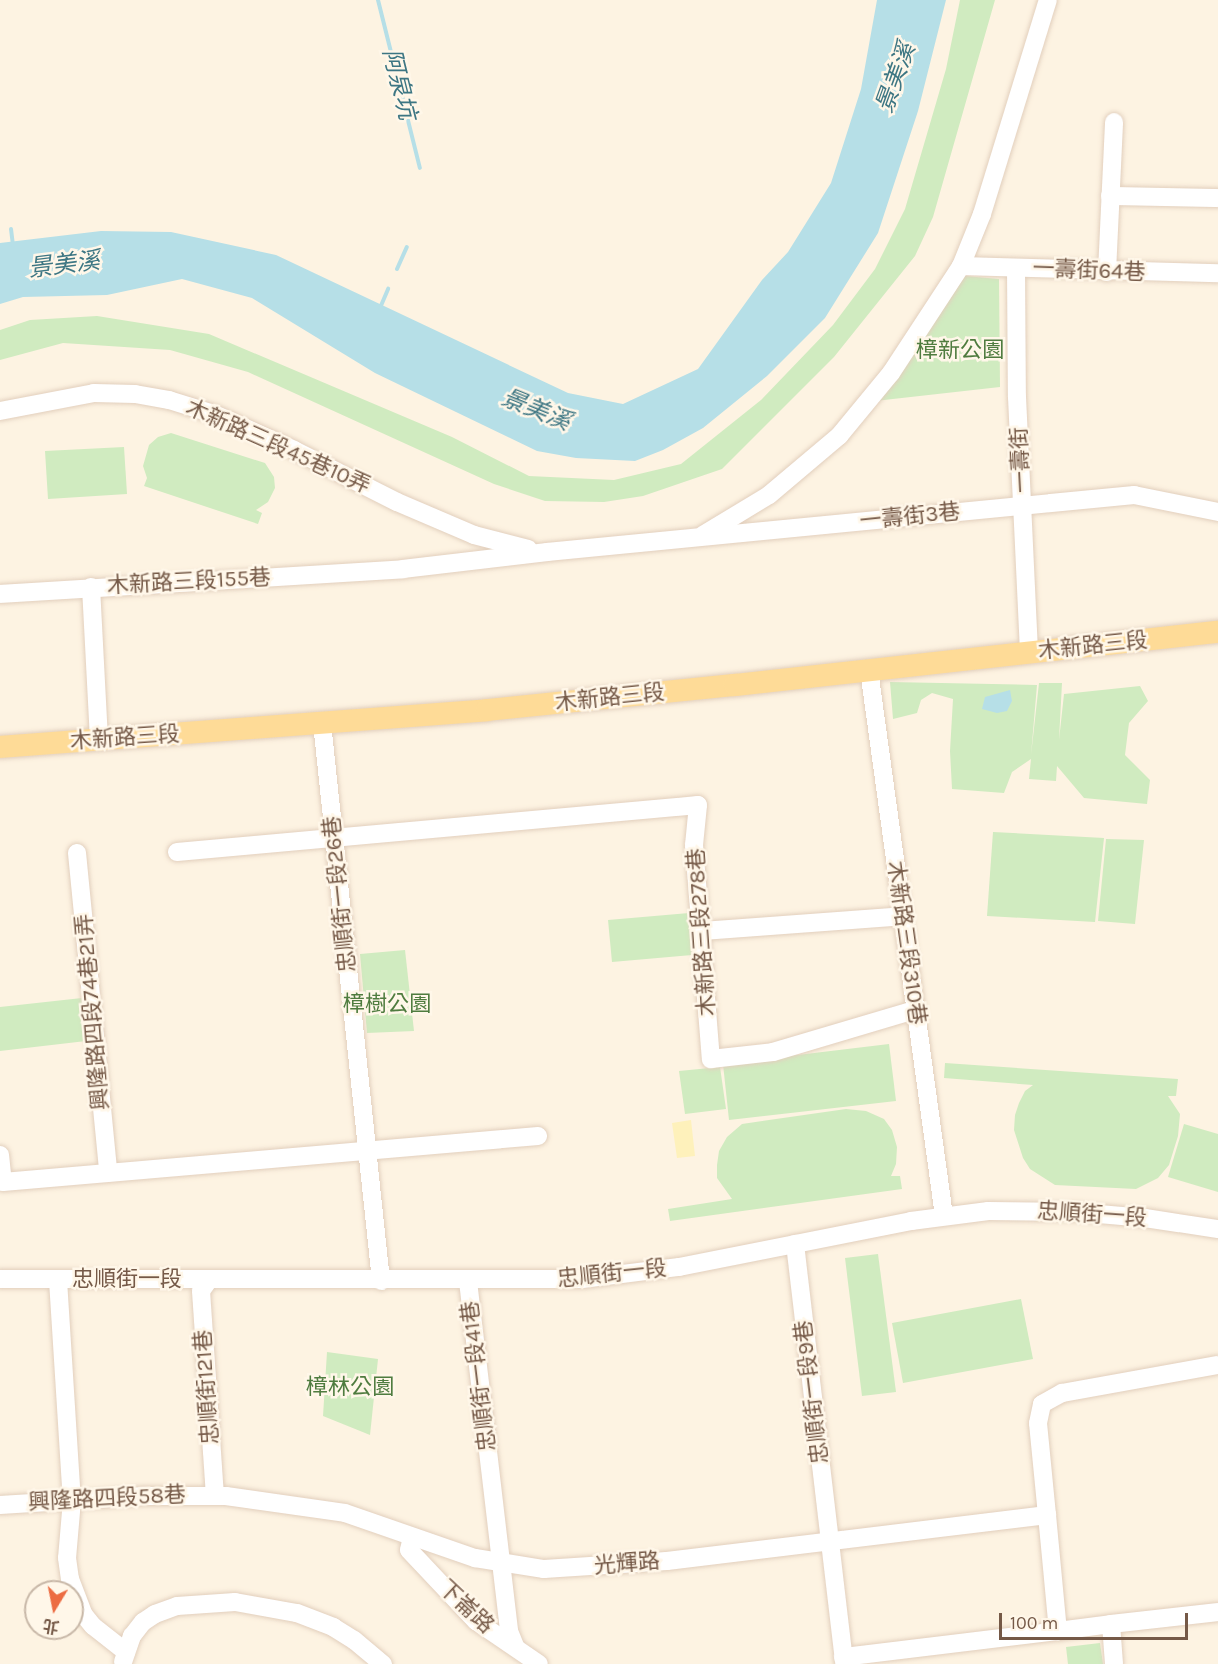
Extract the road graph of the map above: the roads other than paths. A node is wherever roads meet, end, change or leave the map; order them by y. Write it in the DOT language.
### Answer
graph roads {
  1 [pos="1048,0"];
  2 [pos="1114,122"];
  3 [pos="1110,196"];
  4 [pos="1218,198"];
  5 [pos="961,266"];
  6 [pos="1016,268"];
  7 [pos="1107,272"];
  8 [pos="1218,273"];
  9 [pos="0,411"];
  10 [pos="1023,504"];
  11 [pos="1217,512"];
  12 [pos="693,538"];
  13 [pos="552,552"];
  14 [pos="91,587"];
  15 [pos="0,594"];
  16 [pos="1218,632"];
  17 [pos="1029,653"];
  18 [pos="869,670"];
  19 [pos="322,723"];
  20 [pos="99,740"];
  21 [pos="0,747"];
  22 [pos="334,838"];
  23 [pos="177,852"];
  24 [pos="77,853"];
  25 [pos="903,916"];
  26 [pos="701,931"];
  27 [pos="915,1010"];
  28 [pos="538,1136"];
  29 [pos="368,1150"];
  30 [pos="0,1155"];
  31 [pos="108,1172"];
  32 [pos="944,1216"];
  33 [pos="1218,1229"];
  34 [pos="795,1244"];
  35 [pos="0,1279"];
  36 [pos="58,1280"];
  37 [pos="208,1281"];
  38 [pos="381,1281"];
  39 [pos="468,1281"];
  40 [pos="1218,1365"];
  41 [pos="215,1495"];
  42 [pos="72,1500"];
  43 [pos="0,1505"];
  44 [pos="1047,1515"];
  45 [pos="412,1537"];
  46 [pos="830,1540"];
  47 [pos="501,1563"];
  48 [pos="1218,1612"];
  49 [pos="1111,1624"];
  50 [pos="1058,1631"];
  51 [pos="515,1646"];
  52 [pos="124,1658"];
  53 [pos="843,1660"];
  54 [pos="383,1664"];
  55 [pos="539,1664"];
  56 [pos="1114,1664"];
  1 -- 5 [label="street"];
  2 -- 3 [label="street"];
  3 -- 4 [label="street"];
  3 -- 7 [label="street"];
  5 -- 6 [label="street, 一壽街64巷"];
  5 -- 12 [label="street"];
  6 -- 7 [label="street, 一壽街64巷"];
  6 -- 10 [label="street, 一壽街"];
  7 -- 8 [label="street, 一壽街64巷"];
  9 -- 13 [label="street, 木新路三段45巷10弄"];
  10 -- 11 [label="street, 一壽街3巷"];
  10 -- 12 [label="street, 一壽街3巷"];
  10 -- 17 [label="street, 一壽街"];
  12 -- 13 [label="street, 一壽街3巷"];
  13 -- 14 [label="street, 木新路三段155巷"];
  14 -- 15 [label="street"];
  14 -- 20 [label="street, 木新路三段155巷"];
  16 -- 17 [label="main road, 木新路三段"];
  17 -- 18 [label="main road, 木新路三段"];
  18 -- 19 [label="main road, 木新路三段"];
  18 -- 25 [label="street, 木新路三段310巷"];
  19 -- 20 [label="main road, 木新路三段"];
  19 -- 22 [label="street, 忠順街一段26巷"];
  20 -- 21 [label="main road, 木新路三段"];
  22 -- 23 [label="street"];
  22 -- 26 [label="street, 木新路三段278巷"];
  22 -- 29 [label="street, 忠順街一段26巷"];
  24 -- 31 [label="street, 興隆路四段74巷21弄"];
  25 -- 26 [label="street"];
  25 -- 27 [label="street, 木新路三段310巷"];
  26 -- 27 [label="street, 木新路三段278巷"];
  27 -- 32 [label="street, 木新路三段310巷"];
  28 -- 29 [label="street"];
  29 -- 31 [label="street"];
  29 -- 38 [label="street, 忠順街一段26巷"];
  30 -- 31 [label="street"];
  32 -- 33 [label="street, 忠順街一段"];
  32 -- 34 [label="street, 忠順街一段"];
  34 -- 39 [label="street, 忠順街一段"];
  34 -- 46 [label="street, 忠順街一段9巷"];
  35 -- 36 [label="street, 忠順街一段"];
  36 -- 37 [label="street, 忠順街一段"];
  36 -- 42 [label="street"];
  37 -- 38 [label="street, 忠順街一段"];
  37 -- 41 [label="street, 忠順街121巷"];
  38 -- 39 [label="street, 忠順街一段"];
  39 -- 47 [label="street, 忠順街一段41巷"];
  40 -- 44 [label="street"];
  41 -- 42 [label="street, 興隆路四段58巷"];
  41 -- 45 [label="street, 光輝路"];
  42 -- 43 [label="street, 興隆路四段58巷"];
  42 -- 52 [label="street"];
  44 -- 46 [label="street, 光輝路"];
  44 -- 50 [label="street"];
  45 -- 47 [label="street, 光輝路"];
  45 -- 51 [label="street, 下崙路"];
  46 -- 47 [label="street, 光輝路"];
  46 -- 53 [label="street, 忠順街一段9巷"];
  47 -- 51 [label="street, 忠順街一段41巷"];
  48 -- 49 [label="street"];
  49 -- 50 [label="street"];
  49 -- 56 [label="street"];
  50 -- 53 [label="street"];
  51 -- 55 [label="street, 下崙路"];
  52 -- 54 [label="street"];
}
